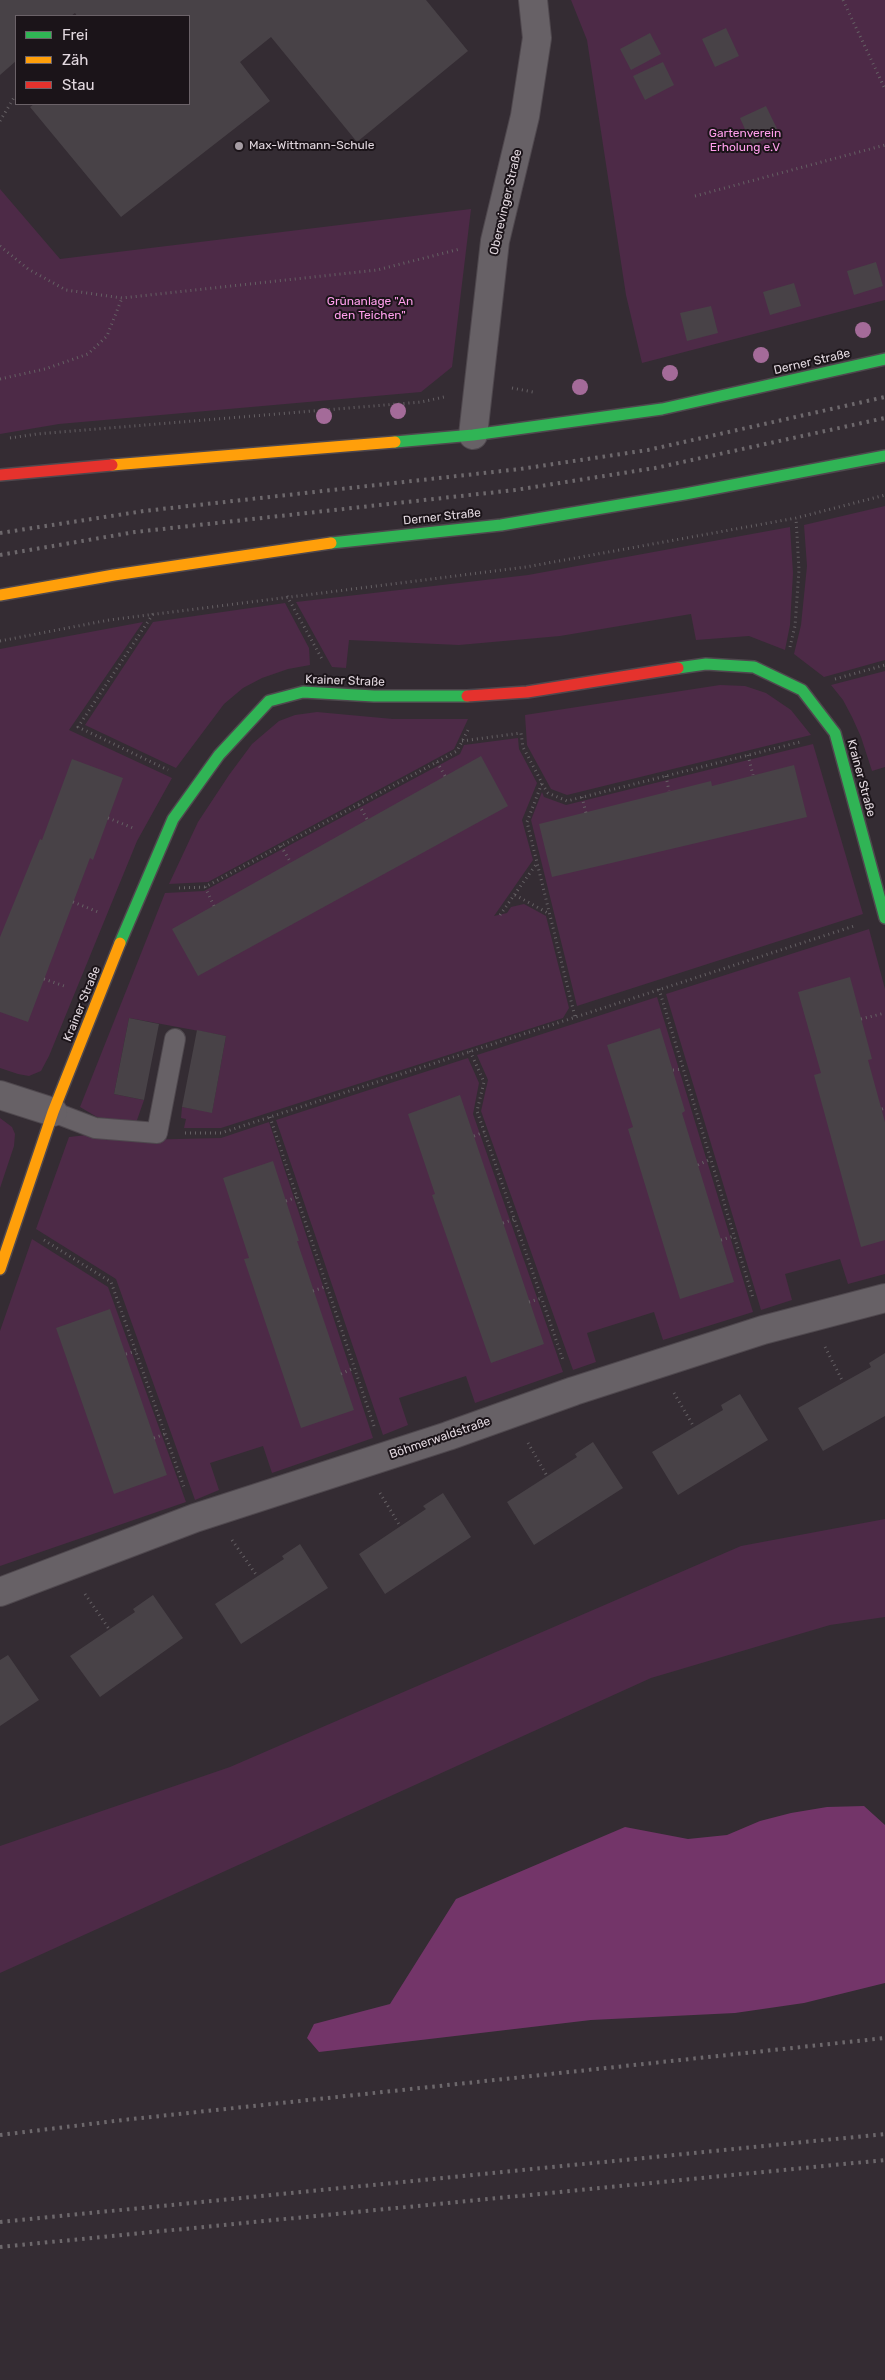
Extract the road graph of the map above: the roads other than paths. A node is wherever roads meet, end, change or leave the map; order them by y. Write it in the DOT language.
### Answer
graph roads {
  1 [pos="533,0"];
  2 [pos="885,359"];
  3 [pos="472,435"];
  4 [pos="885,456"];
  5 [pos="0,475"];
  6 [pos="0,595"];
  7 [pos="885,917"];
  8 [pos="175,1038"];
  9 [pos="0,1095"];
  10 [pos="53,1112"];
  11 [pos="0,1269"];
  12 [pos="885,1298"];
  13 [pos="0,1592"];
  1 -- 3 [label="street, Oberevinger Straße"];
  2 -- 3 [label="main road, Derner Straße"];
  3 -- 5 [label="main road, Derner Straße"];
  4 -- 6 [label="main road, Derner Straße"];
  7 -- 10 [label="main road, Krainer Straße"];
  8 -- 10 [label="lane"];
  9 -- 10 [label="street"];
  10 -- 11 [label="main road, Krainer Straße"];
  12 -- 13 [label="street, Böhmerwaldstraße"];
}
